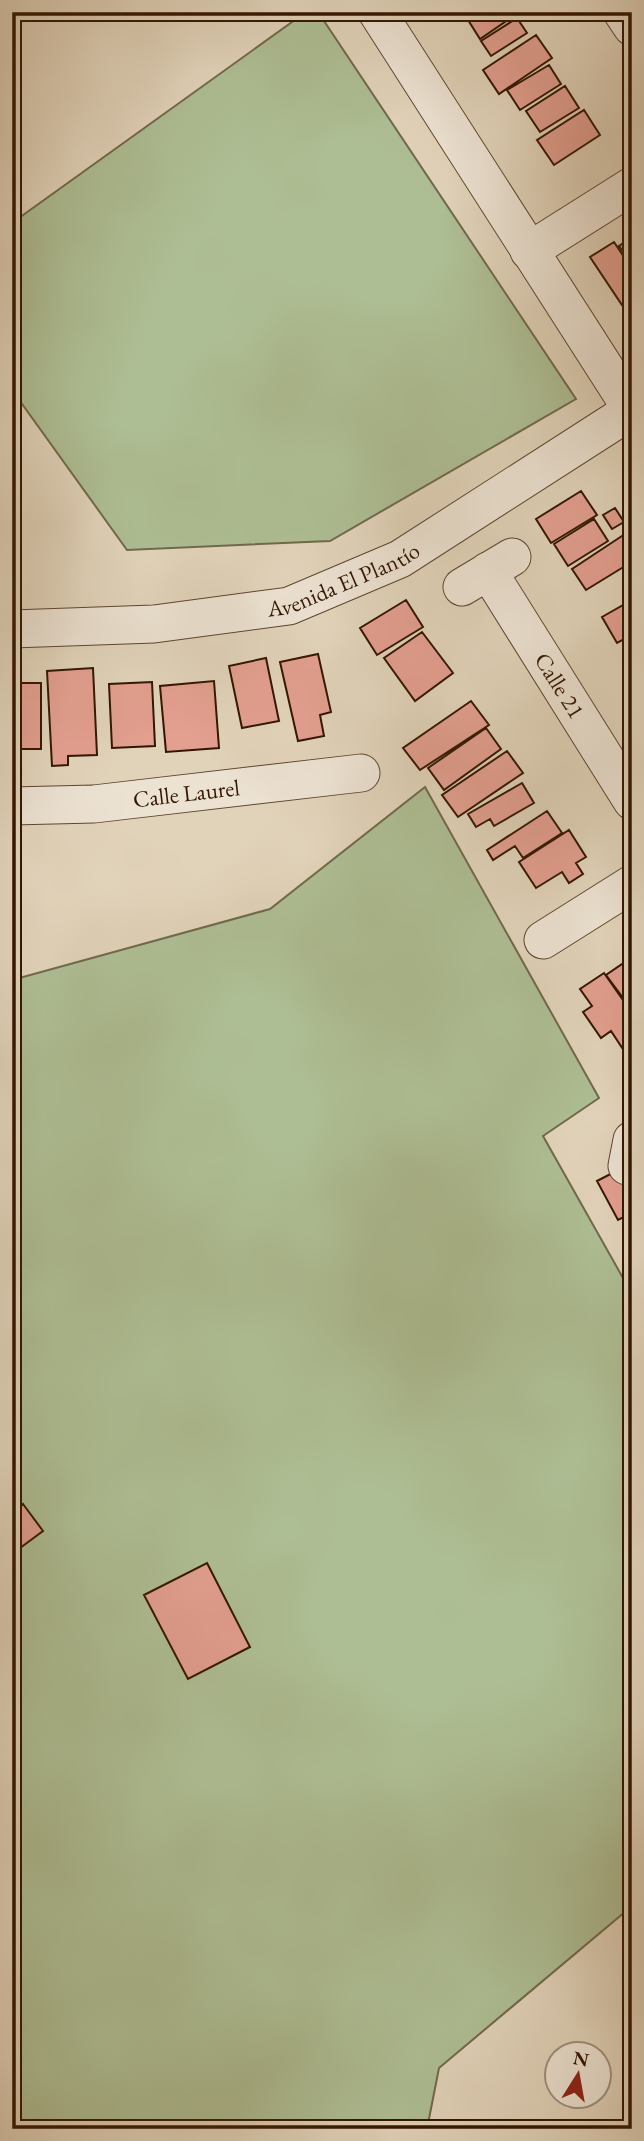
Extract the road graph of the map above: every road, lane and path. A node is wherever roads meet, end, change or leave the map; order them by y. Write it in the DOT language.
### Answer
graph roads {
  1 [pos="377,12"];
  2 [pos="622,12"];
  3 [pos="632,27"];
  4 [pos="632,186"];
  5 [pos="529,251"];
  6 [pos="632,410"];
  7 [pos="487,572"];
  8 [pos="12,629"];
  9 [pos="360,773"];
  10 [pos="632,801"];
  11 [pos="12,806"];
  12 [pos="632,884"];
  13 [pos="543,940"];
  1 -- 5 [label="street, Avenida El Plantío"];
  2 -- 3 [label="street"];
  4 -- 5 [label="street"];
  5 -- 6 [label="street, Avenida El Plantío"];
  6 -- 8 [label="street, Avenida El Plantío"];
  7 -- 10 [label="street, Calle 21"];
  9 -- 11 [label="street, Calle Laurel"];
  12 -- 13 [label="street"];
}
